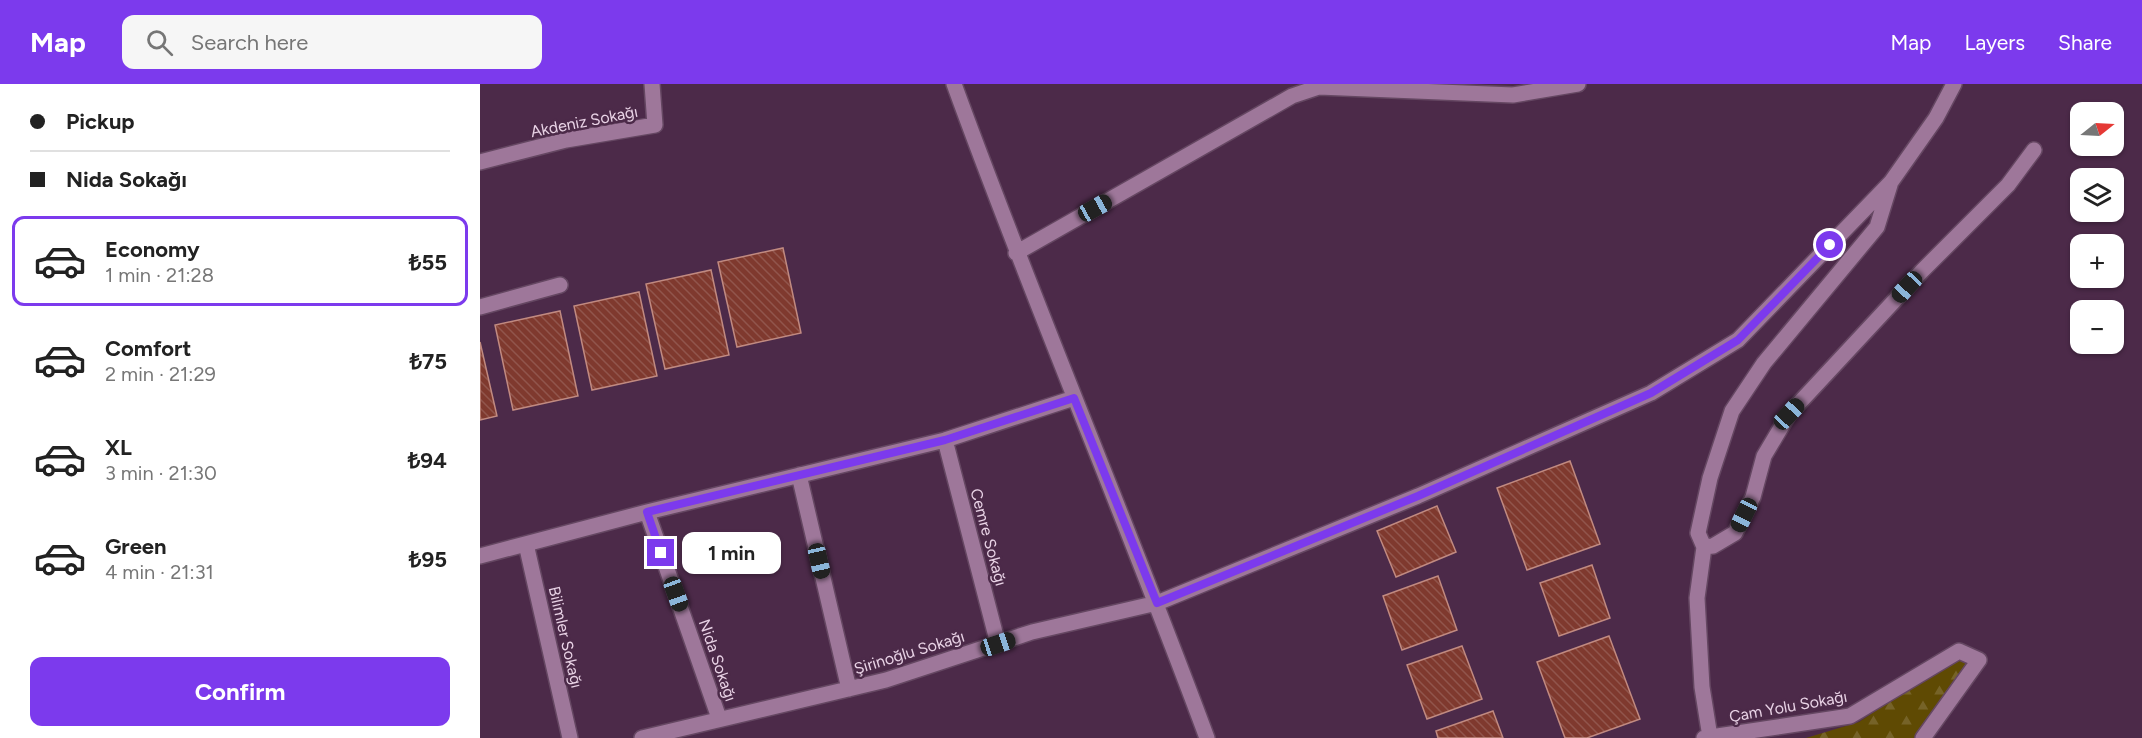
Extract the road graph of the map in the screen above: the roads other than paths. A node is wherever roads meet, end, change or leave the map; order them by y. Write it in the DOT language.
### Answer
graph roads {
  1 [pos="651,84"];
  2 [pos="954,84"];
  3 [pos="1578,84"];
  4 [pos="1954,84"];
  5 [pos="2034,150"];
  6 [pos="480,162"];
  7 [pos="1891,182"];
  8 [pos="1016,253"];
  9 [pos="560,285"];
  10 [pos="480,307"];
  11 [pos="1074,398"];
  12 [pos="945,440"];
  13 [pos="799,475"];
  14 [pos="647,512"];
  15 [pos="526,544"];
  16 [pos="1704,547"];
  17 [pos="480,556"];
  18 [pos="1157,603"];
  19 [pos="998,644"];
  20 [pos="849,688"];
  21 [pos="719,718"];
  22 [pos="570,738"];
  23 [pos="642,738"];
  24 [pos="1207,738"];
  25 [pos="1707,738"];
  26 [pos="1923,738"];
  1 -- 6 [label="street, Akdeniz Sokağı"];
  2 -- 8 [label="street"];
  3 -- 8 [label="street"];
  4 -- 7 [label="street"];
  5 -- 16 [label="street"];
  7 -- 16 [label="street"];
  7 -- 18 [label="street, Şirinoğlu Sokağı"];
  8 -- 11 [label="street"];
  9 -- 10 [label="street"];
  11 -- 12 [label="street"];
  11 -- 18 [label="street"];
  12 -- 13 [label="street"];
  12 -- 19 [label="street, Cemre Sokağı"];
  13 -- 14 [label="street"];
  13 -- 20 [label="street"];
  14 -- 15 [label="street"];
  14 -- 21 [label="street, Nida Sokağı"];
  15 -- 17 [label="street"];
  15 -- 22 [label="street, Bilimler Sokağı"];
  16 -- 25 [label="street"];
  18 -- 19 [label="street, Şirinoğlu Sokağı"];
  18 -- 24 [label="street"];
  19 -- 20 [label="street, Şirinoğlu Sokağı"];
  20 -- 21 [label="street, Şirinoğlu Sokağı"];
  21 -- 23 [label="street, Şirinoğlu Sokağı"];
  25 -- 26 [label="street, Çam Yolu Sokağı"];
}
